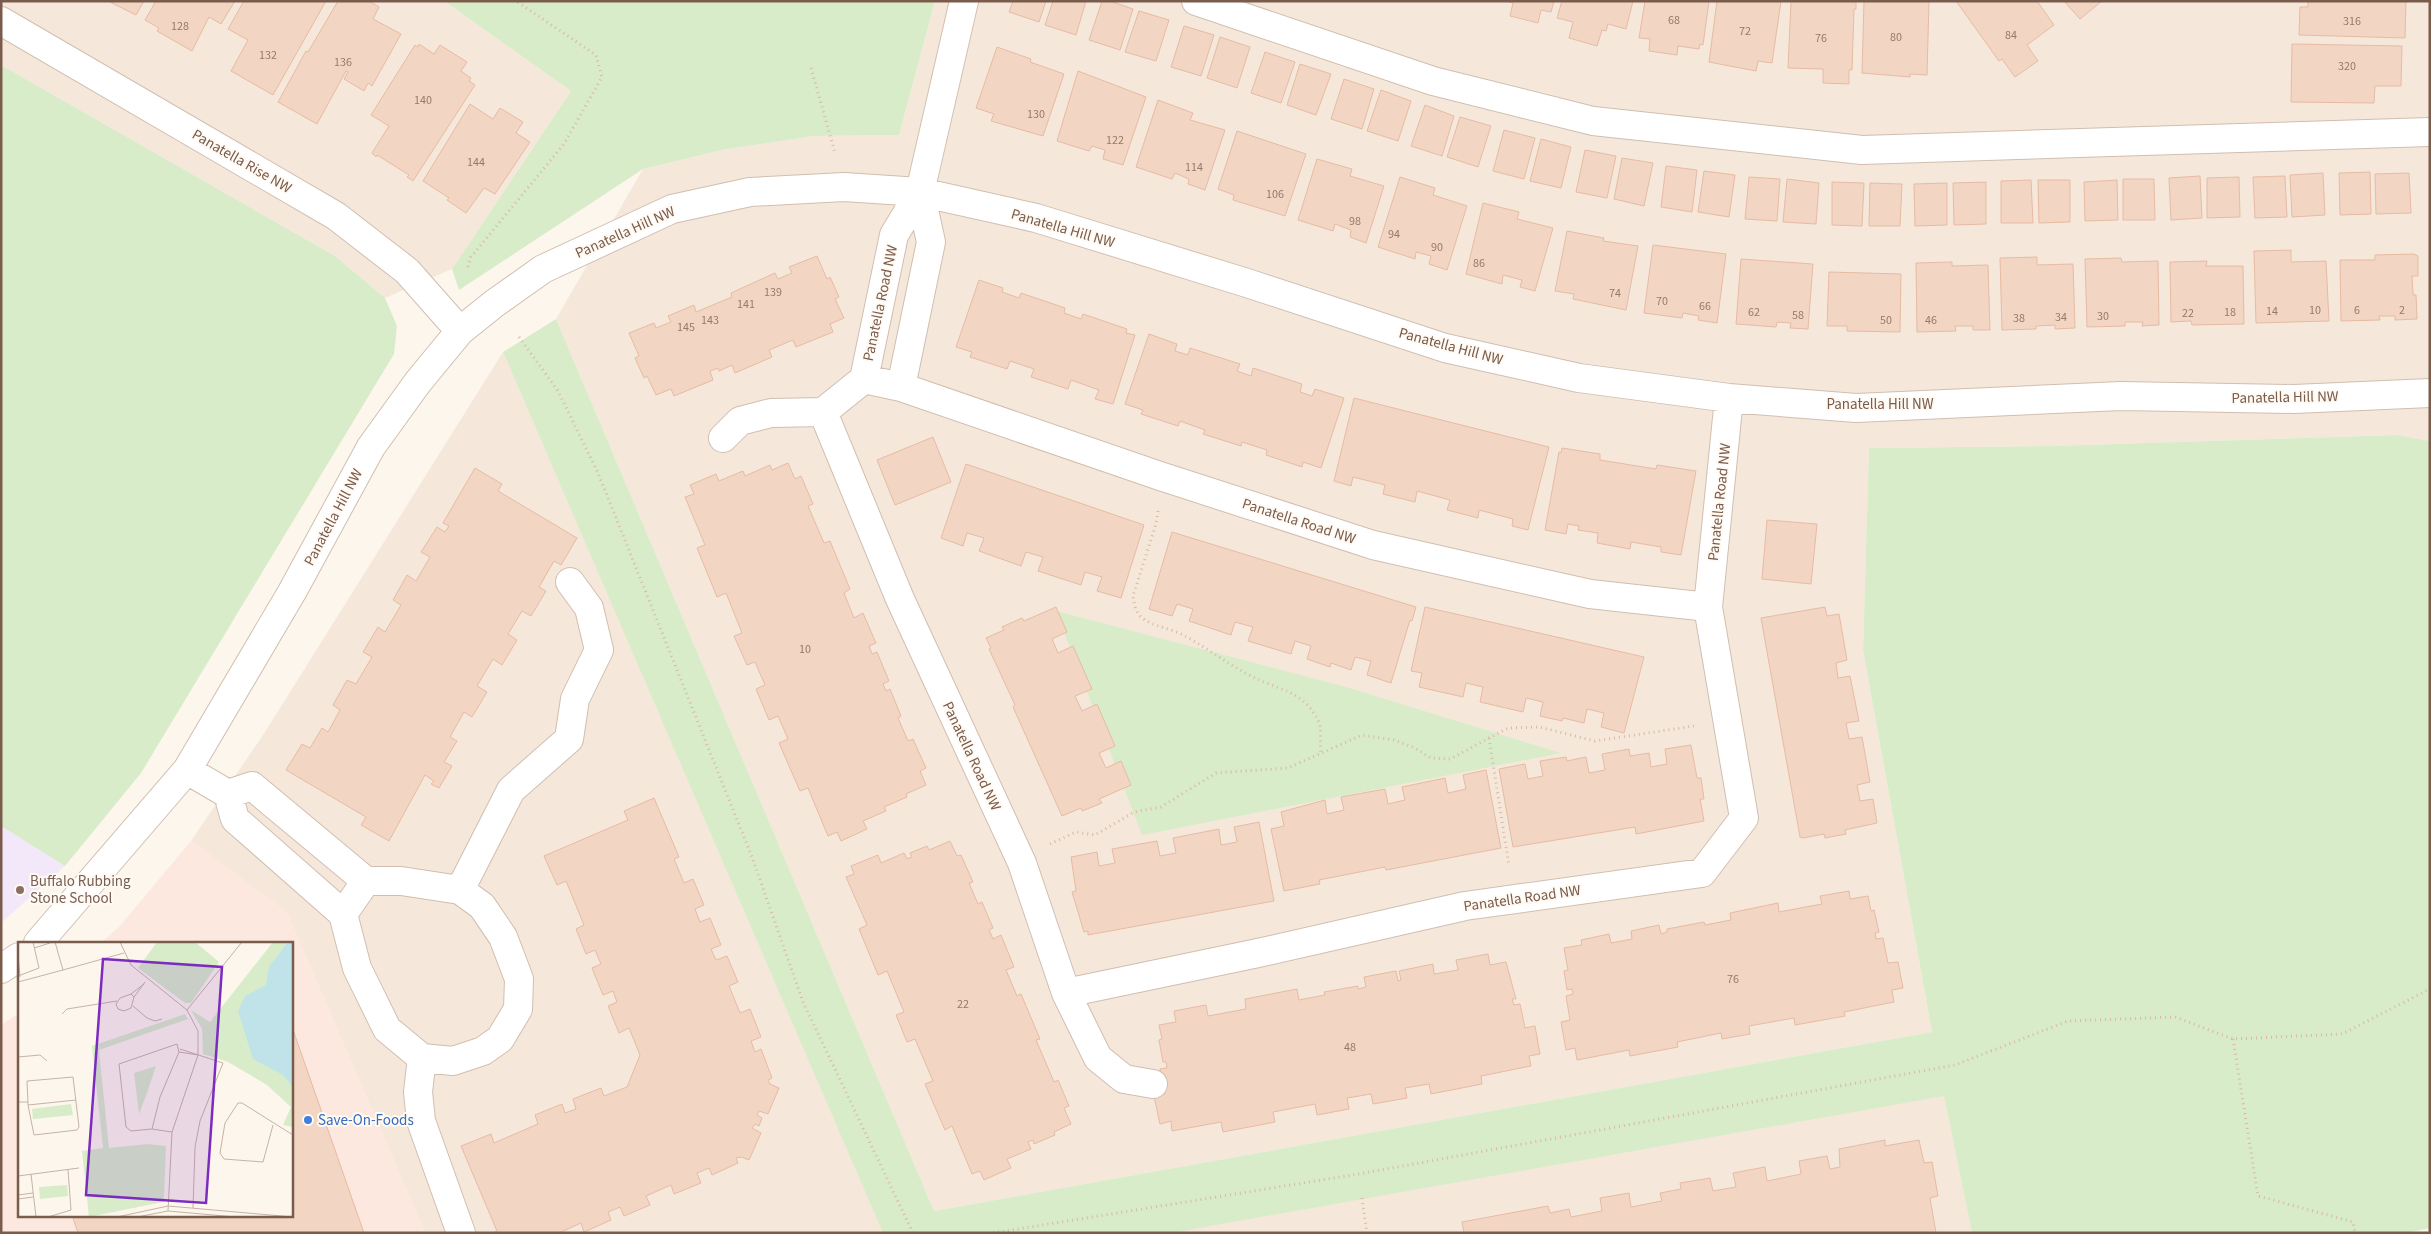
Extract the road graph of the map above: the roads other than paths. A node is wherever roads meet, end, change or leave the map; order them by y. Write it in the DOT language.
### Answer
graph roads {
  1 [pos="964,1"];
  2 [pos="1196,1"];
  3 [pos="1,21"];
  4 [pos="2430,132"];
  5 [pos="920,192"];
  6 [pos="460,331"];
  7 [pos="864,379"];
  8 [pos="901,387"];
  9 [pos="2430,393"];
  10 [pos="1729,398"];
  11 [pos="823,412"];
  12 [pos="723,438"];
  13 [pos="570,582"];
  14 [pos="1708,607"];
  15 [pos="187,770"];
  16 [pos="228,794"];
  17 [pos="366,881"];
  18 [pos="460,890"];
  19 [pos="343,914"];
  20 [pos="39,942"];
  21 [pos="18,958"];
  22 [pos="1,969"];
  23 [pos="1066,993"];
  24 [pos="422,1058"];
  25 [pos="1153,1084"];
  26 [pos="461,1233"];
  1 -- 5 [label="street"];
  2 -- 4 [label="street"];
  3 -- 6 [label="street, Panatella Rise NW"];
  5 -- 6 [label="street, Panatella Hill NW"];
  5 -- 7 [label="street, Panatella Road NW"];
  5 -- 8 [label="street"];
  5 -- 10 [label="street, Panatella Hill NW"];
  6 -- 15 [label="street, Panatella Hill NW"];
  7 -- 8 [label="street, Panatella Road NW"];
  7 -- 11 [label="street, Panatella Road NW"];
  8 -- 14 [label="street, Panatella Road NW"];
  9 -- 10 [label="street, Panatella Hill NW"];
  10 -- 14 [label="street, Panatella Road NW"];
  11 -- 12 [label="street"];
  11 -- 23 [label="street, Panatella Road NW"];
  13 -- 18 [label="street"];
  14 -- 23 [label="street, Panatella Road NW"];
  15 -- 16 [label="street"];
  15 -- 20 [label="street, Panatella Hill NW"];
  16 -- 17 [label="street"];
  16 -- 19 [label="street"];
  17 -- 18 [label="street"];
  17 -- 19 [label="street"];
  18 -- 24 [label="street"];
  19 -- 24 [label="street"];
  21 -- 22 [label="street"];
  23 -- 25 [label="street, Panatella Road NW"];
  24 -- 26 [label="street"];
}
